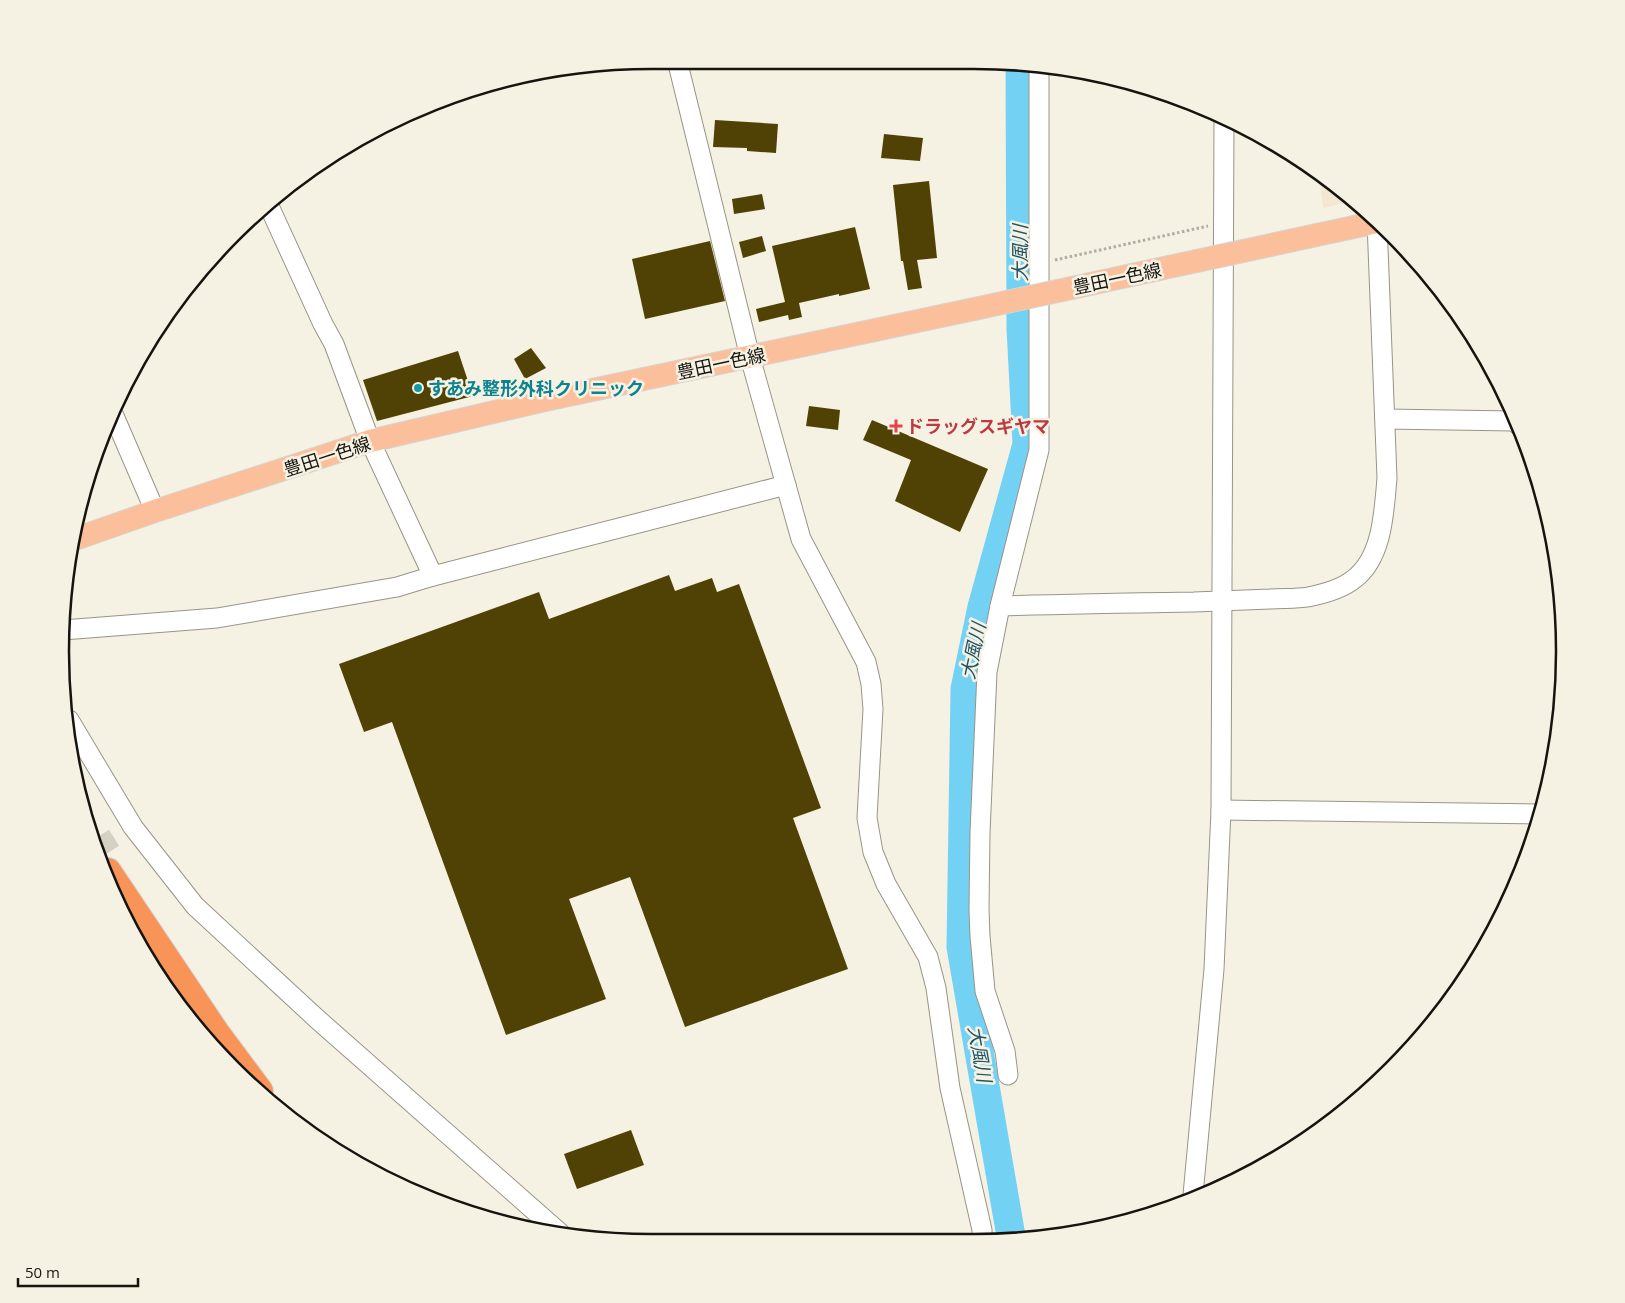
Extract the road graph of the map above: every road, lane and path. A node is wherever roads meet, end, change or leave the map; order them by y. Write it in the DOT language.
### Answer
graph roads {
  1 [pos="679,69"];
  2 [pos="1039,73"];
  3 [pos="1224,126"];
  4 [pos="271,210"];
  5 [pos="1223,223"];
  6 [pos="1369,224"];
  7 [pos="1377,231"];
  8 [pos="1040,263"];
  9 [pos="750,357"];
  10 [pos="1385,419"];
  11 [pos="116,421"];
  12 [pos="1509,421"];
  13 [pos="370,441"];
  14 [pos="786,485"];
  15 [pos="155,511"];
  16 [pos="80,537"];
  17 [pos="433,576"];
  18 [pos="1222,601"];
  19 [pos="1000,606"];
  20 [pos="70,629"];
  21 [pos="74,730"];
  22 [pos="1221,810"];
  23 [pos="1532,814"];
  24 [pos="118,887"];
  25 [pos="242,1067"];
  26 [pos="1008,1075"];
  27 [pos="1193,1191"];
  28 [pos="552,1225"];
  29 [pos="982,1234"];
  1 -- 9 [label="street"];
  2 -- 8 [label="street"];
  3 -- 5 [label="street"];
  4 -- 13 [label="street"];
  5 -- 8 [label="path"];
  5 -- 18 [label="street"];
  6 -- 9 [label="main road, 豊田一色線, bridge"];
  7 -- 10 [label="street"];
  8 -- 19 [label="street"];
  9 -- 13 [label="main road, 豊田一色線"];
  9 -- 14 [label="street"];
  10 -- 12 [label="street"];
  10 -- 18 [label="street"];
  11 -- 15 [label="street"];
  13 -- 15 [label="main road, 豊田一色線"];
  13 -- 17 [label="street"];
  14 -- 17 [label="street"];
  14 -- 29 [label="street"];
  15 -- 16 [label="main road, 豊田一色線"];
  17 -- 20 [label="street"];
  18 -- 19 [label="street"];
  18 -- 22 [label="street"];
  19 -- 26 [label="street"];
  21 -- 28 [label="street"];
  22 -- 23 [label="street"];
  22 -- 27 [label="street"];
  24 -- 25 [label="highway"];
}
